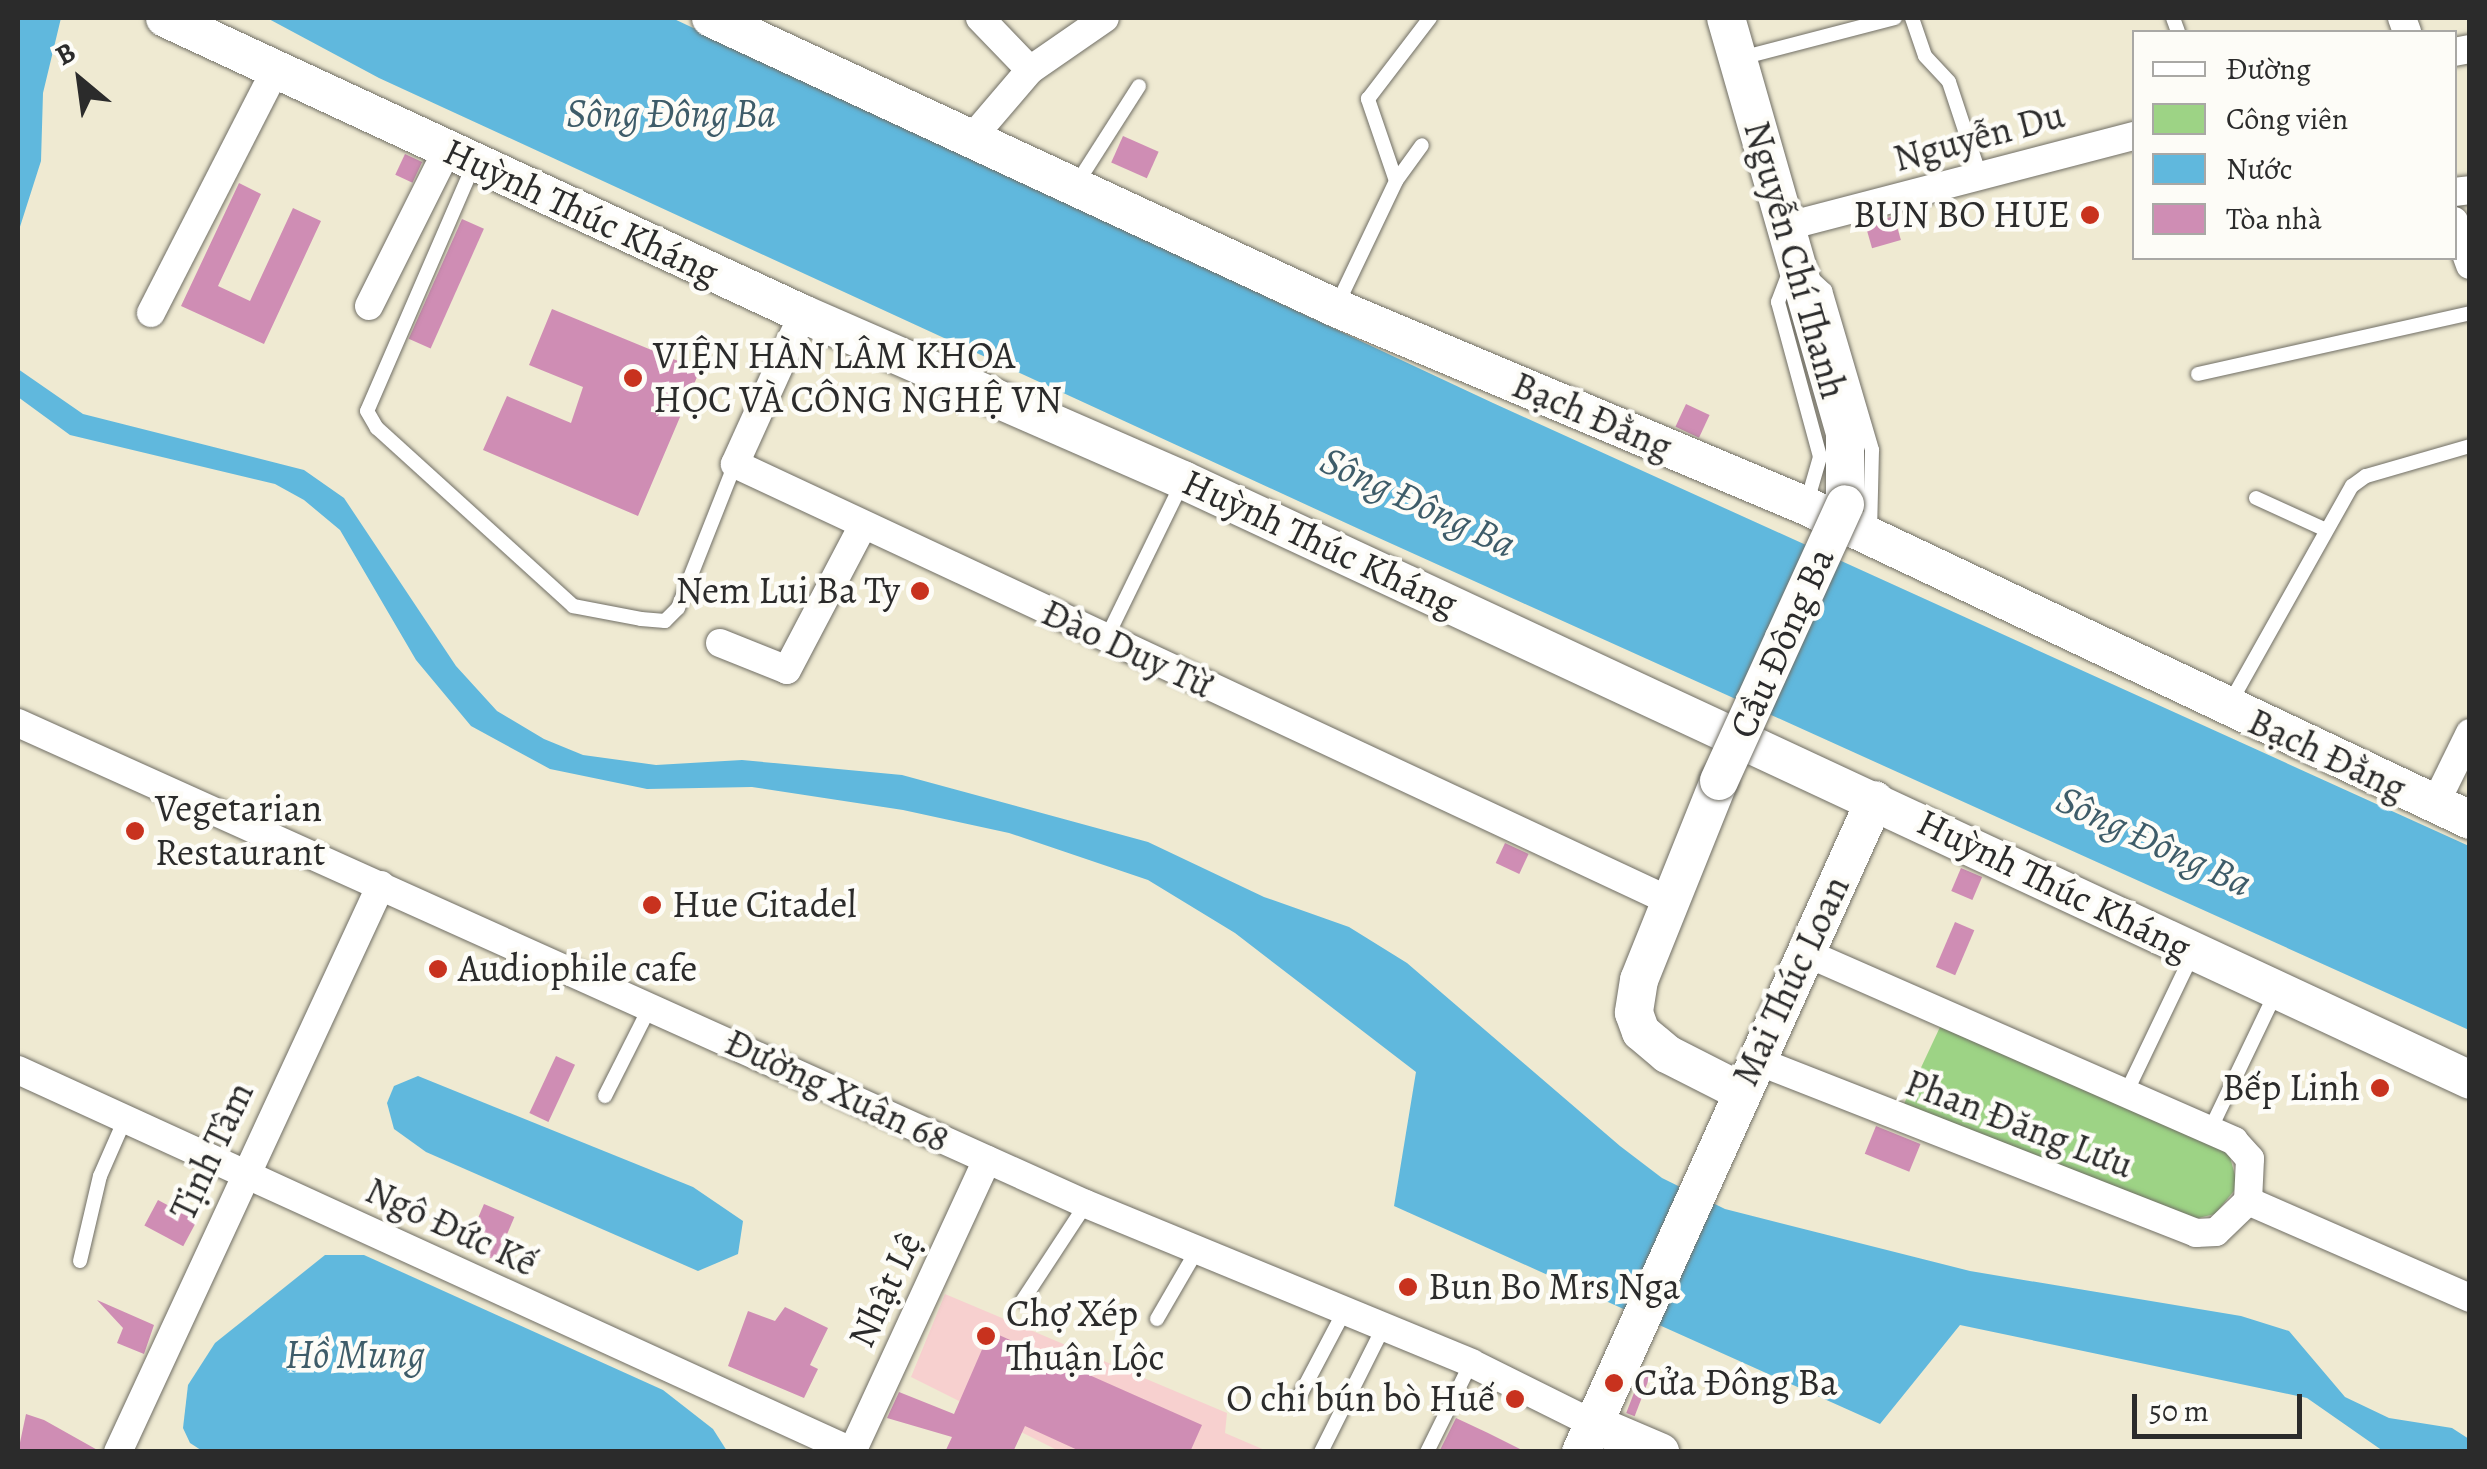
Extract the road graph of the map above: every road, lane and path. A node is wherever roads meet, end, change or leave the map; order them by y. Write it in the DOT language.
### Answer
graph roads {
  1 [pos="165,18"];
  2 [pos="711,18"];
  3 [pos="980,18"];
  4 [pos="1105,18"];
  5 [pos="1430,18"];
  6 [pos="1726,18"];
  7 [pos="1895,18"];
  8 [pos="1912,18"];
  9 [pos="1738,59"];
  10 [pos="1030,70"];
  11 [pos="274,71"];
  12 [pos="1139,86"];
  13 [pos="2132,137"];
  14 [pos="970,139"];
  15 [pos="1422,146"];
  16 [pos="461,157"];
  17 [pos="1980,176"];
  18 [pos="1396,182"];
  19 [pos="1074,188"];
  20 [pos="2457,229"];
  21 [pos="1789,244"];
  22 [pos="2470,266"];
  23 [pos="369,306"];
  24 [pos="1336,308"];
  25 [pos="2470,313"];
  26 [pos="151,314"];
  27 [pos="803,314"];
  28 [pos="2198,374"];
  29 [pos="2470,446"];
  30 [pos="735,464"];
  31 [pos="1183,480"];
  32 [pos="2256,498"];
  33 [pos="1846,504"];
  34 [pos="1806,506"];
  35 [pos="862,527"];
  36 [pos="2324,528"];
  37 [pos="1870,537"];
  38 [pos="1106,640"];
  39 [pos="720,643"];
  40 [pos="2227,708"];
  41 [pos="18,723"];
  42 [pos="2470,734"];
  43 [pos="1875,800"];
  44 [pos="2435,804"];
  45 [pos="2470,820"];
  46 [pos="381,885"];
  47 [pos="1670,901"];
  48 [pos="1804,952"];
  49 [pos="2194,952"];
  50 [pos="2276,992"];
  51 [pos="651,1004"];
  52 [pos="18,1070"];
  53 [pos="1748,1076"];
  54 [pos="2470,1080"];
  55 [pos="2126,1093"];
  56 [pos="606,1096"];
  57 [pos="125,1118"];
  58 [pos="2210,1130"];
  59 [pos="988,1160"];
  60 [pos="242,1173"];
  61 [pos="2248,1201"];
  62 [pos="1086,1204"];
  63 [pos="1197,1250"];
  64 [pos="80,1261"];
  65 [pos="2470,1298"];
  66 [pos="1023,1300"];
  67 [pos="1344,1310"];
  68 [pos="1157,1319"];
  69 [pos="1384,1326"];
  70 [pos="1471,1362"];
  71 [pos="1297,1400"];
  72 [pos="1588,1438"];
  73 [pos="852,1451"];
  74 [pos="118,1452"];
  75 [pos="1321,1452"];
  76 [pos="1428,1452"];
  77 [pos="1660,1452"];
  1 -- 11 [label="street, Huỳnh Thúc Kháng"];
  2 -- 14 [label="street, Bạch Đằng"];
  3 -- 10 [label="street"];
  4 -- 10 [label="street"];
  5 -- 18 [label="lane"];
  6 -- 9 [label="street, Nguyễn Chí Thanh"];
  7 -- 9 [label="lane"];
  8 -- 17 [label="lane"];
  9 -- 21 [label="street, Nguyễn Chí Thanh"];
  10 -- 14 [label="street"];
  11 -- 16 [label="street, Huỳnh Thúc Kháng"];
  11 -- 26 [label="street"];
  12 -- 19 [label="lane"];
  13 -- 17 [label="street, Nguyễn Du"];
  14 -- 19 [label="street, Bạch Đằng"];
  15 -- 18 [label="lane"];
  16 -- 23 [label="street"];
  16 -- 27 [label="street, Huỳnh Thúc Kháng"];
  16 -- 30 [label="lane"];
  17 -- 21 [label="street, Nguyễn Du"];
  18 -- 24 [label="lane"];
  19 -- 24 [label="street, Bạch Đằng"];
  20 -- 22 [label="street"];
  21 -- 33 [label="street, Nguyễn Chí Thanh"];
  21 -- 34 [label="lane"];
  21 -- 37 [label="lane"];
  24 -- 34 [label="street, Bạch Đằng"];
  25 -- 28 [label="lane"];
  27 -- 30 [label="street"];
  27 -- 31 [label="street, Huỳnh Thúc Kháng"];
  29 -- 36 [label="lane"];
  30 -- 35 [label="street, Đào Duy Từ"];
  31 -- 38 [label="lane"];
  31 -- 43 [label="street, Huỳnh Thúc Kháng"];
  32 -- 36 [label="lane"];
  33 -- 47 [label="street, Cầu Đông Ba, bridge"];
  34 -- 37 [label="street, Bạch Đằng"];
  35 -- 38 [label="street, Đào Duy Từ"];
  35 -- 39 [label="street"];
  36 -- 40 [label="lane"];
  37 -- 40 [label="street, Bạch Đằng"];
  38 -- 47 [label="street, Đào Duy Từ"];
  40 -- 44 [label="street, Bạch Đằng"];
  41 -- 46 [label="street, Đường Xuân 68"];
  42 -- 44 [label="street"];
  43 -- 48 [label="street, Mai Thúc Loan"];
  43 -- 49 [label="street, Huỳnh Thúc Kháng"];
  44 -- 45 [label="street, Bạch Đằng"];
  46 -- 51 [label="street, Đường Xuân 68"];
  46 -- 60 [label="street, Tịnh Tâm"];
  47 -- 53 [label="street"];
  48 -- 53 [label="street, Mai Thúc Loan"];
  48 -- 55 [label="street, Phan Đăng Lưu"];
  49 -- 50 [label="street, Huỳnh Thúc Kháng"];
  49 -- 55 [label="lane"];
  50 -- 54 [label="street, Huỳnh Thúc Kháng"];
  50 -- 58 [label="lane"];
  51 -- 56 [label="lane"];
  51 -- 59 [label="street, Đường Xuân 68"];
  52 -- 57 [label="street, Ngô Đức Kế"];
  53 -- 61 [label="street, Phan Đăng Lưu"];
  53 -- 72 [label="street, Mai Thúc Loan"];
  55 -- 58 [label="street, Phan Đăng Lưu"];
  57 -- 60 [label="street, Ngô Đức Kế"];
  57 -- 64 [label="lane"];
  58 -- 61 [label="street, Phan Đăng Lưu"];
  59 -- 62 [label="street, Đường Xuân 68"];
  59 -- 73 [label="street, Nhật Lệ"];
  60 -- 73 [label="street, Ngô Đức Kế"];
  60 -- 74 [label="street, Tịnh Tâm"];
  61 -- 65 [label="street"];
  62 -- 63 [label="street, Đường Xuân 68"];
  62 -- 66 [label="lane"];
  63 -- 67 [label="street, Đường Xuân 68"];
  63 -- 68 [label="lane"];
  67 -- 69 [label="street, Đường Xuân 68"];
  67 -- 71 [label="lane"];
  69 -- 70 [label="street, Đường Xuân 68"];
  69 -- 75 [label="lane"];
  70 -- 72 [label="street, Đường Xuân 68"];
  70 -- 76 [label="lane"];
  72 -- 77 [label="street, Đường Xuân 68"];
}
